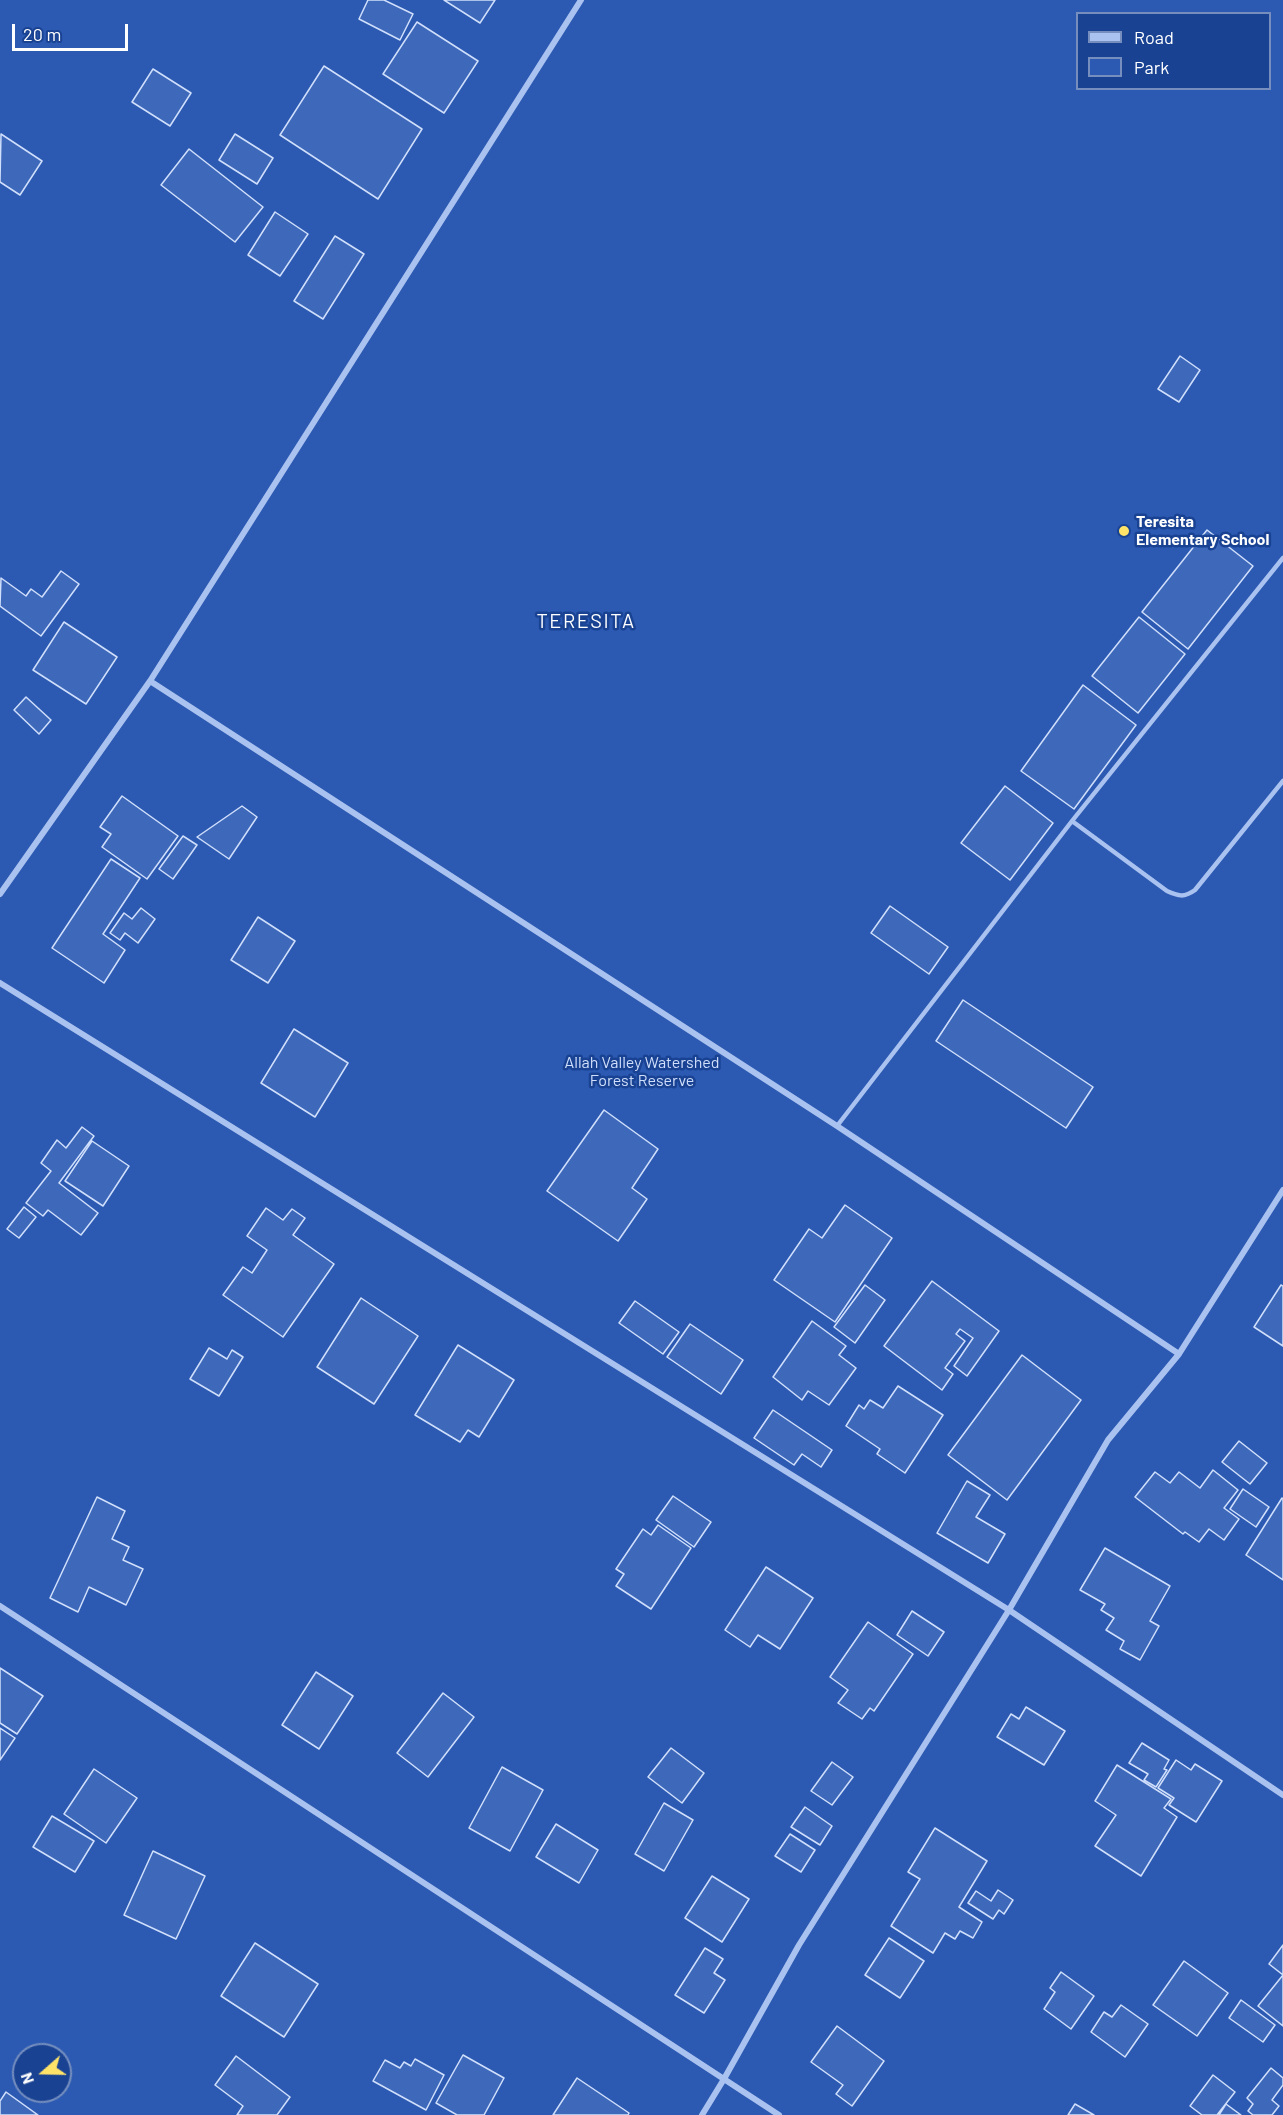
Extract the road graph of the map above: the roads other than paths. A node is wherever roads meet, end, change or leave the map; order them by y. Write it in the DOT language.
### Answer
graph roads {
  1 [pos="581,0"];
  2 [pos="1283,558"];
  3 [pos="150,681"];
  4 [pos="1283,782"];
  5 [pos="1280,789"];
  6 [pos="1072,821"];
  7 [pos="0,894"];
  8 [pos="0,983"];
  9 [pos="837,1126"];
  10 [pos="1283,1190"];
  11 [pos="1179,1354"];
  12 [pos="0,1606"];
  13 [pos="1009,1610"];
  14 [pos="1283,1795"];
  15 [pos="724,2079"];
  16 [pos="702,2115"];
  17 [pos="779,2115"];
  1 -- 3 [label="street"];
  2 -- 6 [label="lane"];
  3 -- 7 [label="street"];
  3 -- 9 [label="street"];
  4 -- 5 [label="lane"];
  5 -- 6 [label="lane"];
  6 -- 9 [label="lane"];
  8 -- 13 [label="street"];
  9 -- 11 [label="street"];
  10 -- 11 [label="street"];
  11 -- 13 [label="street"];
  12 -- 15 [label="street"];
  13 -- 14 [label="street"];
  13 -- 15 [label="street"];
  15 -- 16 [label="street"];
  15 -- 17 [label="street"];
}
